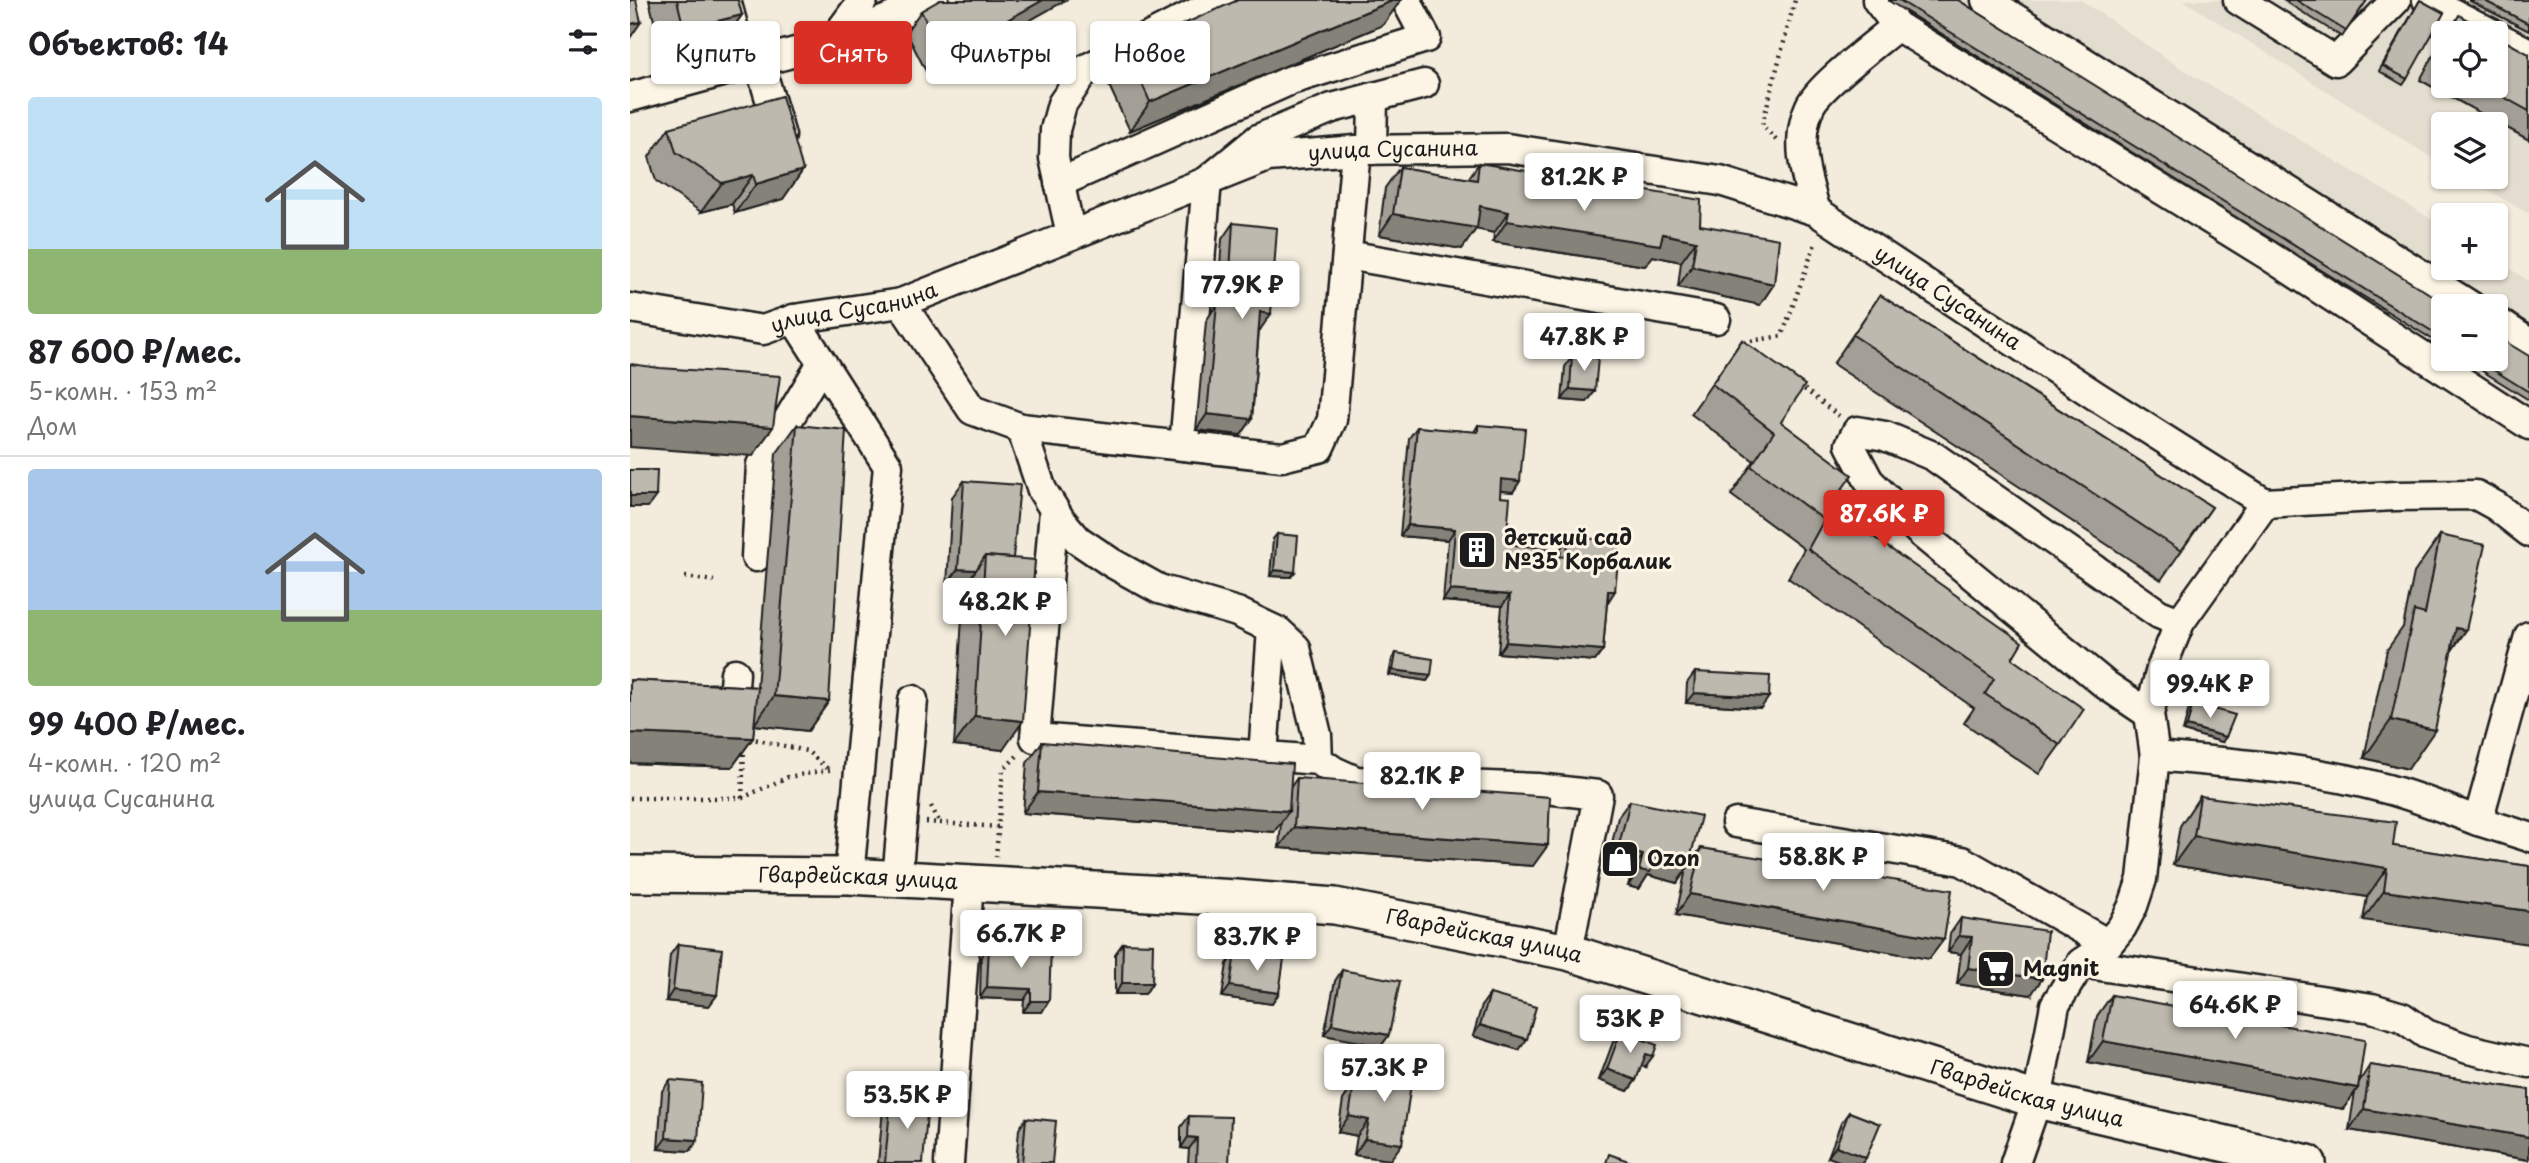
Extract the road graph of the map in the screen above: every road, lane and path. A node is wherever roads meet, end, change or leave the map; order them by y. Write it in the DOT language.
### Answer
graph roads {
  1 [pos="726,0"];
  2 [pos="863,0"];
  3 [pos="934,0"];
  4 [pos="1221,0"];
  5 [pos="1406,0"];
  6 [pos="1795,0"];
  7 [pos="1877,0"];
  8 [pos="1986,0"];
  9 [pos="2238,0"];
  10 [pos="2396,0"];
  11 [pos="2427,0"];
  12 [pos="734,21"];
  13 [pos="847,21"];
  14 [pos="882,21"];
  15 [pos="2468,21"];
  16 [pos="1897,26"];
  17 [pos="2508,42"];
  18 [pos="2529,53"];
  19 [pos="678,84"];
  20 [pos="759,84"];
  21 [pos="1424,84"];
  22 [pos="630,97"];
  23 [pos="1373,97"];
  24 [pos="1762,125"];
  25 [pos="1364,150"];
  26 [pos="788,158"];
  27 [pos="1207,181"];
  28 [pos="1059,183"];
  29 [pos="1821,215"];
  30 [pos="1071,235"];
  31 [pos="1347,255"];
  32 [pos="2452,294"];
  33 [pos="901,303"];
  34 [pos="630,308"];
  35 [pos="794,319"];
  36 [pos="1716,319"];
  37 [pos="2508,329"];
  38 [pos="1744,342"];
  39 [pos="2529,343"];
  40 [pos="1754,350"];
  41 [pos="822,363"];
  42 [pos="1795,382"];
  43 [pos="2529,425"];
  44 [pos="1021,428"];
  45 [pos="1857,431"];
  46 [pos="1184,446"];
  47 [pos="2265,503"];
  48 [pos="1054,510"];
  49 [pos="2529,532"];
  50 [pos="756,557"];
  51 [pos="685,577"];
  52 [pos="714,582"];
  53 [pos="2180,622"];
  54 [pos="1272,629"];
  55 [pos="2529,636"];
  56 [pos="735,673"];
  57 [pos="681,698"];
  58 [pos="913,700"];
  59 [pos="2149,715"];
  60 [pos="1035,738"];
  61 [pos="1263,756"];
  62 [pos="2154,756"];
  63 [pos="1318,760"];
  64 [pos="860,765"];
  65 [pos="829,770"];
  66 [pos="630,798"];
  67 [pos="742,798"];
  68 [pos="903,820"];
  69 [pos="2478,821"];
  70 [pos="1735,823"];
  71 [pos="999,827"];
  72 [pos="2529,836"];
  73 [pos="630,874"];
  74 [pos="849,876"];
  75 [pos="897,879"];
  76 [pos="630,881"];
  77 [pos="981,883"];
  78 [pos="2108,944"];
  79 [pos="1568,952"];
  80 [pos="2081,962"];
  81 [pos="2529,1063"];
  82 [pos="2037,1100"];
  83 [pos="2226,1154"];
  84 [pos="949,1163"];
  85 [pos="2015,1163"];
  86 [pos="2308,1163"];
  1 -- 12 [label="street"];
  2 -- 13 [label="street"];
  3 -- 14 [label="street"];
  4 -- 28 [label="street"];
  5 -- 28 [label="street"];
  6 -- 24 [label="path"];
  7 -- 16 [label="street"];
  8 -- 32 [label="street"];
  9 -- 10 [label="street"];
  11 -- 15 [label="street"];
  16 -- 29 [label="street"];
  16 -- 43 [label="street"];
  17 -- 18 [label="street"];
  19 -- 22 [label="street"];
  20 -- 26 [label="street"];
  21 -- 23 [label="street"];
  23 -- 25 [label="street"];
  23 -- 27 [label="street"];
  25 -- 27 [label="street, улица Сусанина"];
  25 -- 29 [label="street, улица Сусанина"];
  25 -- 31 [label="street"];
  27 -- 30 [label="street, улица Сусанина"];
  27 -- 46 [label="street"];
  28 -- 30 [label="street"];
  29 -- 38 [label="path"];
  29 -- 47 [label="street, улица Сусанина"];
  30 -- 33 [label="street, улица Сусанина"];
  31 -- 36 [label="street"];
  31 -- 46 [label="street"];
  33 -- 35 [label="street, улица Сусанина"];
  33 -- 44 [label="street"];
  34 -- 35 [label="street, улица Сусанина"];
  35 -- 41 [label="street"];
  36 -- 38 [label="path"];
  37 -- 39 [label="street"];
  38 -- 40 [label="path"];
  41 -- 50 [label="street"];
  41 -- 64 [label="street"];
  42 -- 45 [label="path"];
  44 -- 46 [label="street"];
  44 -- 48 [label="street"];
  45 -- 53 [label="street"];
  45 -- 59 [label="street"];
  47 -- 49 [label="street"];
  47 -- 53 [label="street"];
  48 -- 54 [label="street"];
  48 -- 60 [label="street"];
  51 -- 52 [label="path"];
  53 -- 59 [label="street"];
  54 -- 61 [label="street"];
  54 -- 63 [label="street"];
  55 -- 69 [label="street"];
  56 -- 57 [label="street"];
  58 -- 68 [label="street"];
  59 -- 62 [label="street"];
  60 -- 61 [label="street"];
  60 -- 71 [label="path"];
  61 -- 63 [label="street"];
  62 -- 69 [label="street"];
  62 -- 78 [label="street"];
  63 -- 79 [label="street"];
  64 -- 65 [label="path"];
  64 -- 74 [label="street"];
  65 -- 67 [label="path"];
  65 -- 67 [label="path"];
  66 -- 67 [label="path"];
  68 -- 71 [label="path"];
  68 -- 75 [label="street"];
  69 -- 72 [label="street"];
  70 -- 78 [label="street"];
  71 -- 77 [label="path"];
  73 -- 74 [label="main road, Гвардейская улица"];
  73 -- 76 [label="street"];
  74 -- 75 [label="main road, Гвардейская улица"];
  75 -- 77 [label="main road, Гвардейская улица"];
  77 -- 79 [label="main road, Гвардейская улица"];
  77 -- 84 [label="street"];
  78 -- 80 [label="street"];
  79 -- 82 [label="main road, Гвардейская улица"];
  80 -- 81 [label="street"];
  80 -- 82 [label="street"];
  82 -- 83 [label="main road, Гвардейская улица"];
  82 -- 85 [label="street"];
  83 -- 86 [label="main road, Гвардейская улица"];
}
